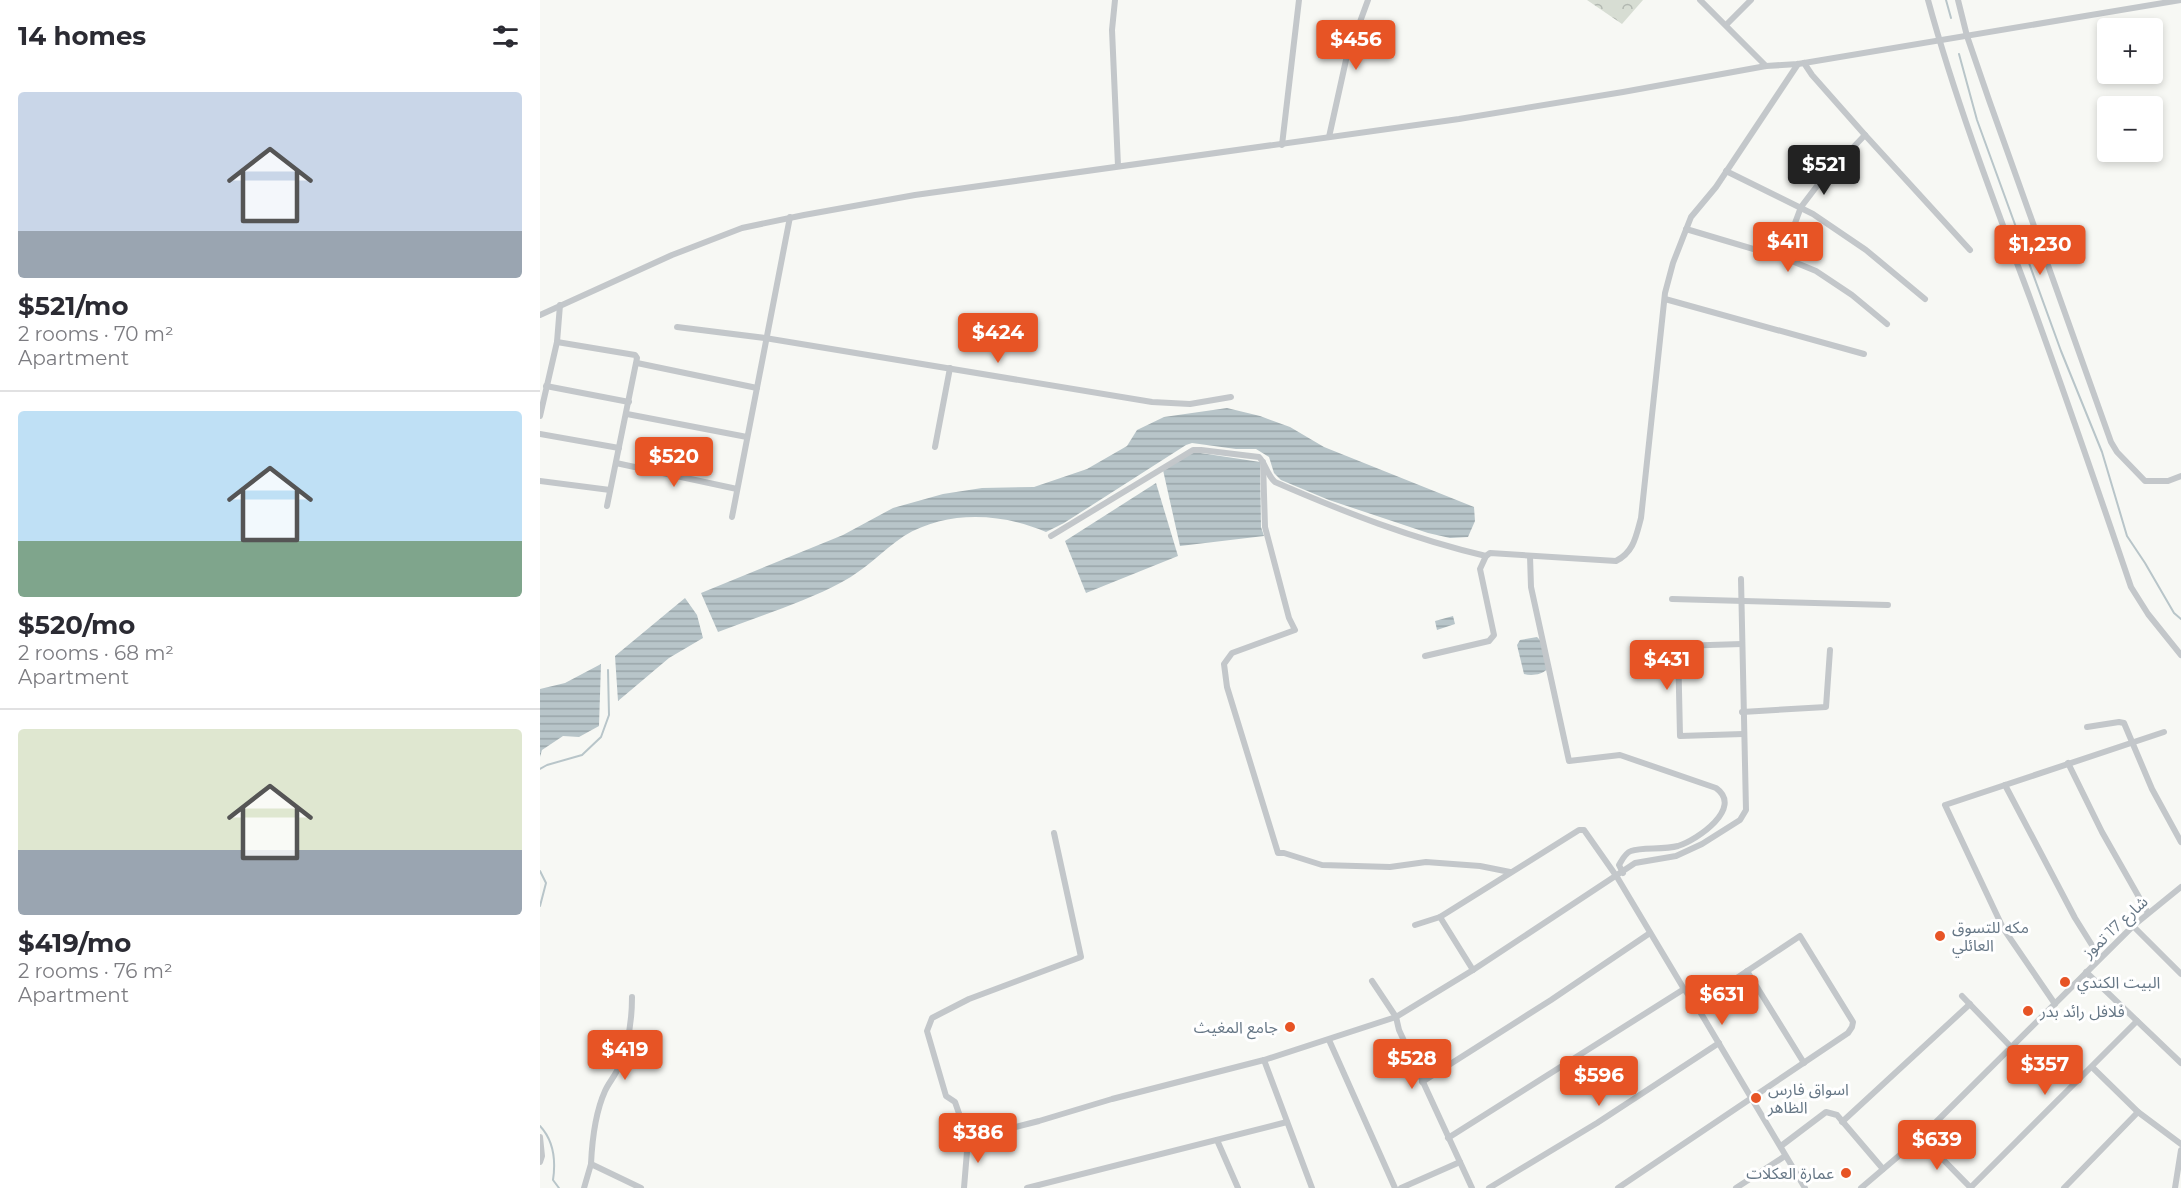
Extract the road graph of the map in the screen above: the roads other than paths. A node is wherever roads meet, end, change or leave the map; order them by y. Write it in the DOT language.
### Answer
graph roads {
  1 [pos="1115,0"];
  2 [pos="1299,0"];
  3 [pos="1368,0"];
  4 [pos="1700,0"];
  5 [pos="1751,0"];
  6 [pos="1928,0"];
  7 [pos="1958,0"];
  8 [pos="2181,0"];
  9 [pos="1726,25"];
  10 [pos="1967,36"];
  11 [pos="1940,41"];
  12 [pos="1801,63"];
  13 [pos="1766,66"];
  14 [pos="1864,135"];
  15 [pos="1329,137"];
  16 [pos="1282,145"];
  17 [pos="1118,166"];
  18 [pos="1726,171"];
  19 [pos="1801,207"];
  20 [pos="790,218"];
  21 [pos="1686,229"];
  22 [pos="1970,250"];
  23 [pos="1782,258"];
  24 [pos="1665,299"];
  25 [pos="1924,299"];
  26 [pos="560,305"];
  27 [pos="540,315"];
  28 [pos="1887,324"];
  29 [pos="676,327"];
  30 [pos="765,338"];
  31 [pos="557,342"];
  32 [pos="1864,354"];
  33 [pos="638,363"];
  34 [pos="950,368"];
  35 [pos="546,386"];
  36 [pos="757,388"];
  37 [pos="1231,397"];
  38 [pos="629,402"];
  39 [pos="627,414"];
  40 [pos="540,416"];
  41 [pos="540,434"];
  42 [pos="747,437"];
  43 [pos="935,447"];
  44 [pos="619,448"];
  45 [pos="1263,462"];
  46 [pos="616,463"];
  47 [pos="2181,476"];
  48 [pos="540,481"];
  49 [pos="737,489"];
  50 [pos="610,490"];
  51 [pos="608,506"];
  52 [pos="732,517"];
  53 [pos="1051,536"];
  54 [pos="1486,555"];
  55 [pos="1530,556"];
  56 [pos="1742,579"];
  57 [pos="1672,599"];
  58 [pos="1742,601"];
  59 [pos="1888,605"];
  60 [pos="1742,644"];
  61 [pos="1830,650"];
  62 [pos="2181,655"];
  63 [pos="1425,656"];
  64 [pos="1743,712"];
  65 [pos="2087,727"];
  66 [pos="2164,732"];
  67 [pos="1743,734"];
  68 [pos="2133,742"];
  69 [pos="2068,763"];
  70 [pos="2005,785"];
  71 [pos="1054,833"];
  72 [pos="2181,842"];
  73 [pos="1510,872"];
  74 [pos="1620,875"];
  75 [pos="2181,887"];
  76 [pos="2148,913"];
  77 [pos="1440,917"];
  78 [pos="1415,925"];
  79 [pos="2133,926"];
  80 [pos="1650,933"];
  81 [pos="2100,958"];
  82 [pos="1473,970"];
  83 [pos="1747,971"];
  84 [pos="2086,972"];
  85 [pos="2181,974"];
  86 [pos="1372,981"];
  87 [pos="1684,989"];
  88 [pos="1962,996"];
  89 [pos="632,998"];
  90 [pos="1970,1004"];
  91 [pos="2055,1004"];
  92 [pos="1696,1005"];
  93 [pos="1396,1017"];
  94 [pos="2137,1021"];
  95 [pos="1329,1040"];
  96 [pos="1719,1044"];
  97 [pos="2011,1047"];
  98 [pos="1264,1060"];
  99 [pos="1804,1063"];
  100 [pos="2181,1063"];
  101 [pos="2092,1067"];
  102 [pos="1422,1082"];
  103 [pos="1750,1097"];
  104 [pos="2138,1112"];
  105 [pos="1287,1122"];
  106 [pos="1842,1122"];
  107 [pos="540,1137"];
  108 [pos="1921,1137"];
  109 [pos="968,1138"];
  110 [pos="1448,1138"];
  111 [pos="1217,1140"];
  112 [pos="2181,1144"];
  113 [pos="1781,1146"];
  114 [pos="2181,1150"];
  115 [pos="1785,1156"];
  116 [pos="540,1162"];
  117 [pos="1460,1162"];
  118 [pos="591,1164"];
  119 [pos="1883,1169"];
  120 [pos="2066,1187"];
  121 [pos="584,1188"];
  122 [pos="641,1188"];
  123 [pos="964,1188"];
  124 [pos="1027,1188"];
  125 [pos="1238,1188"];
  126 [pos="1312,1188"];
  127 [pos="1395,1188"];
  128 [pos="1401,1188"];
  129 [pos="1472,1188"];
  130 [pos="1489,1188"];
  131 [pos="1618,1188"];
  132 [pos="1736,1188"];
  133 [pos="1805,1188"];
  134 [pos="1861,1188"];
  135 [pos="1970,1188"];
  136 [pos="2175,1188"];
  1 -- 17 [label="street"];
  2 -- 16 [label="street"];
  3 -- 15 [label="street"];
  4 -- 9 [label="street"];
  5 -- 9 [label="street"];
  6 -- 11 [label="street"];
  7 -- 10 [label="street"];
  8 -- 10 [label="street"];
  9 -- 13 [label="street"];
  10 -- 11 [label="street"];
  10 -- 47 [label="street"];
  11 -- 12 [label="street"];
  11 -- 62 [label="street"];
  12 -- 13 [label="street"];
  12 -- 14 [label="street"];
  12 -- 18 [label="street"];
  13 -- 15 [label="street"];
  14 -- 19 [label="street"];
  14 -- 22 [label="street"];
  15 -- 16 [label="street"];
  16 -- 17 [label="street"];
  17 -- 20 [label="street"];
  18 -- 19 [label="street"];
  18 -- 21 [label="street"];
  19 -- 23 [label="street"];
  19 -- 25 [label="street"];
  20 -- 26 [label="street"];
  20 -- 30 [label="street"];
  21 -- 23 [label="street"];
  21 -- 24 [label="street"];
  23 -- 28 [label="street"];
  24 -- 32 [label="street"];
  24 -- 55 [label="street"];
  26 -- 27 [label="street"];
  26 -- 31 [label="street"];
  29 -- 30 [label="street"];
  30 -- 34 [label="street"];
  30 -- 36 [label="street"];
  31 -- 33 [label="street"];
  31 -- 35 [label="street"];
  33 -- 36 [label="street"];
  33 -- 38 [label="street"];
  34 -- 37 [label="street"];
  34 -- 43 [label="street"];
  35 -- 38 [label="street"];
  35 -- 40 [label="street"];
  36 -- 42 [label="street"];
  38 -- 39 [label="street"];
  39 -- 42 [label="street"];
  39 -- 44 [label="street"];
  41 -- 44 [label="street"];
  42 -- 49 [label="street"];
  44 -- 46 [label="street"];
  45 -- 53 [label="street"];
  45 -- 54 [label="street"];
  45 -- 73 [label="street"];
  46 -- 49 [label="street"];
  46 -- 50 [label="street"];
  48 -- 50 [label="street"];
  49 -- 52 [label="street"];
  50 -- 51 [label="street"];
  54 -- 55 [label="street"];
  54 -- 63 [label="street"];
  55 -- 74 [label="street"];
  56 -- 58 [label="street"];
  57 -- 58 [label="street"];
  58 -- 59 [label="street"];
  58 -- 60 [label="street"];
  60 -- 64 [label="street"];
  60 -- 67 [label="street"];
  61 -- 64 [label="street"];
  64 -- 67 [label="street"];
  65 -- 68 [label="street"];
  66 -- 68 [label="street"];
  67 -- 74 [label="street"];
  68 -- 69 [label="street"];
  68 -- 72 [label="street"];
  69 -- 70 [label="street"];
  69 -- 76 [label="street"];
  70 -- 81 [label="street"];
  70 -- 91 [label="street"];
  71 -- 109 [label="street"];
  73 -- 74 [label="street"];
  73 -- 77 [label="street"];
  74 -- 80 [label="street"];
  74 -- 82 [label="street"];
  75 -- 76 [label="street, شارع 17 تموز"];
  76 -- 79 [label="street, شارع 17 تموز"];
  77 -- 78 [label="street"];
  77 -- 82 [label="street"];
  79 -- 81 [label="street, شارع 17 تموز"];
  79 -- 85 [label="street"];
  80 -- 87 [label="street"];
  80 -- 102 [label="street"];
  81 -- 84 [label="street, شارع 17 تموز"];
  82 -- 93 [label="street"];
  83 -- 92 [label="street"];
  83 -- 99 [label="street"];
  83 -- 99 [label="street"];
  84 -- 91 [label="street, شارع 17 تموز"];
  84 -- 94 [label="street"];
  86 -- 93 [label="street"];
  87 -- 92 [label="street"];
  87 -- 110 [label="street"];
  88 -- 90 [label="street"];
  89 -- 118 [label="street"];
  90 -- 97 [label="street"];
  90 -- 106 [label="street"];
  91 -- 97 [label="street, شارع 17 تموز"];
  92 -- 96 [label="street"];
  93 -- 95 [label="street"];
  93 -- 102 [label="street"];
  94 -- 100 [label="street"];
  94 -- 101 [label="street"];
  95 -- 98 [label="street"];
  95 -- 127 [label="street"];
  96 -- 103 [label="street"];
  96 -- 130 [label="street"];
  97 -- 108 [label="street, شارع 17 تموز"];
  98 -- 105 [label="street"];
  98 -- 109 [label="street"];
  99 -- 103 [label="street"];
  101 -- 104 [label="street"];
  101 -- 135 [label="street"];
  102 -- 110 [label="street"];
  103 -- 113 [label="street"];
  103 -- 131 [label="street"];
  104 -- 112 [label="street"];
  104 -- 120 [label="street"];
  105 -- 111 [label="street"];
  105 -- 126 [label="street"];
  106 -- 113 [label="street"];
  106 -- 119 [label="street"];
  107 -- 116 [label="street"];
  108 -- 119 [label="street, شارع 17 تموز"];
  108 -- 135 [label="street"];
  109 -- 123 [label="street"];
  110 -- 117 [label="street"];
  111 -- 124 [label="street"];
  111 -- 125 [label="street"];
  113 -- 115 [label="street"];
  114 -- 136 [label="street"];
  115 -- 132 [label="street"];
  115 -- 133 [label="street"];
  117 -- 128 [label="street"];
  117 -- 129 [label="street"];
  118 -- 121 [label="street"];
  118 -- 122 [label="street"];
  119 -- 134 [label="street, شارع 17 تموز"];
}
